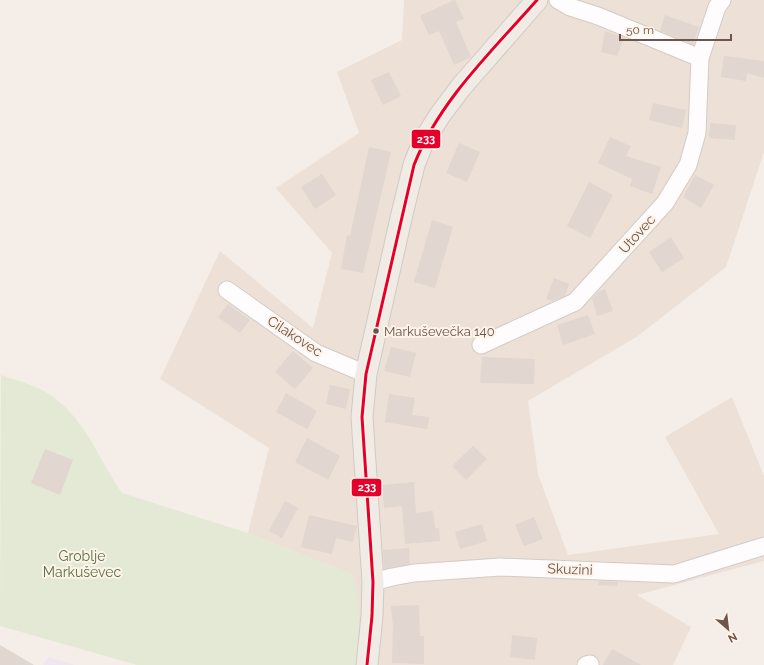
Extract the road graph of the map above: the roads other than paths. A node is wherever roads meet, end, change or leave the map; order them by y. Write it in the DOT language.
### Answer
graph roads {
  1 [pos="537,0"];
  2 [pos="558,0"];
  3 [pos="722,0"];
  4 [pos="700,58"];
  5 [pos="227,290"];
  6 [pos="481,345"];
  7 [pos="366,374"];
  8 [pos="764,546"];
  9 [pos="372,582"];
  10 [pos="590,664"];
  11 [pos="368,665"];
  12 [pos="586,665"];
  1 -- 7 [label="main road"];
  2 -- 4 [label="street"];
  3 -- 4 [label="street, Utovec"];
  4 -- 6 [label="street, Utovec"];
  5 -- 7 [label="street, Cilakovec"];
  7 -- 9 [label="main road"];
  8 -- 9 [label="street, Skuzini"];
  9 -- 11 [label="main road"];
  10 -- 12 [label="street"];
}
